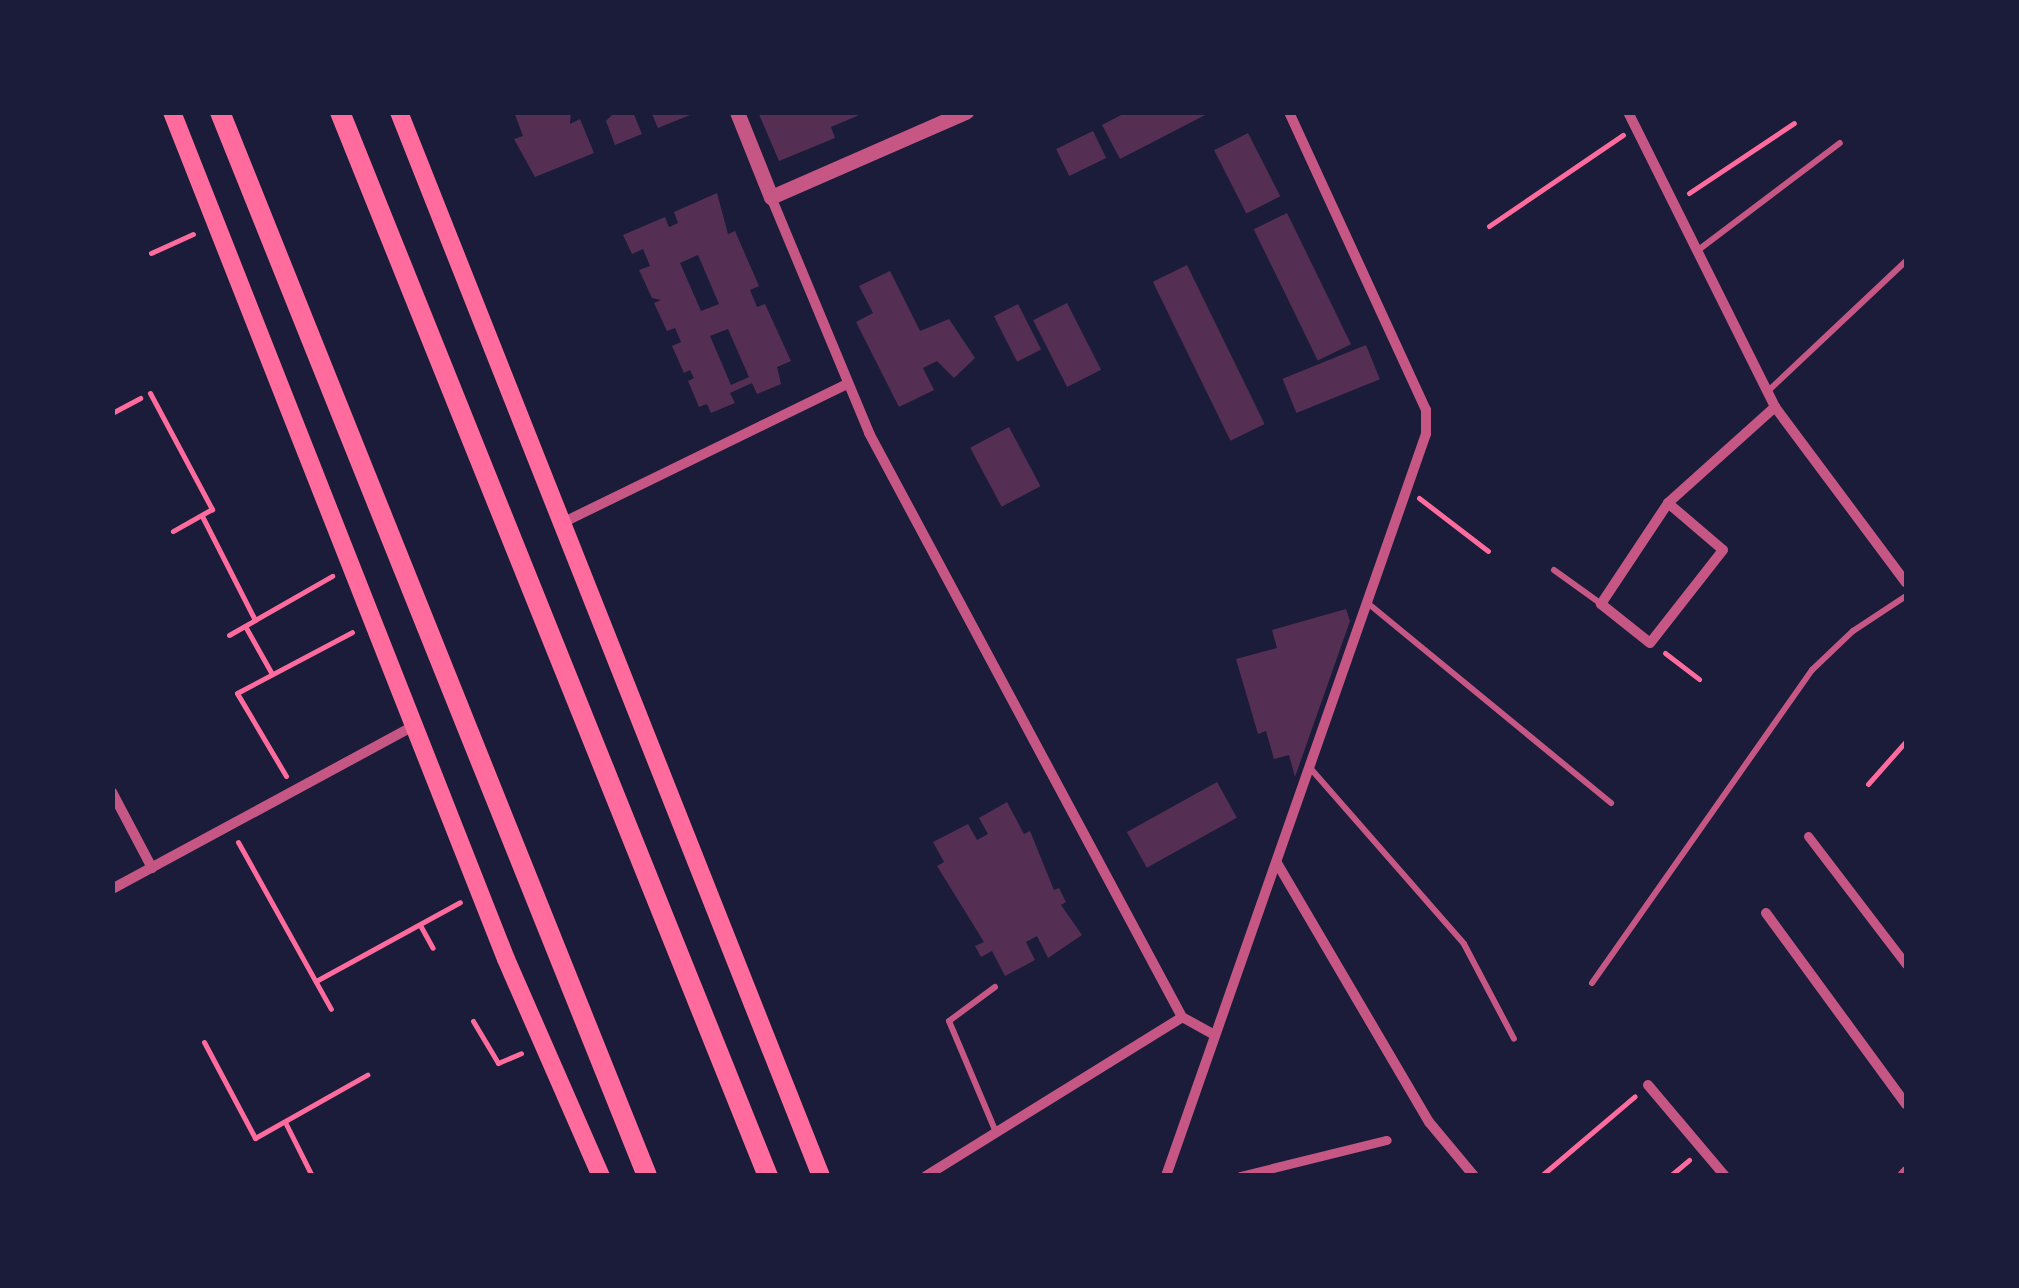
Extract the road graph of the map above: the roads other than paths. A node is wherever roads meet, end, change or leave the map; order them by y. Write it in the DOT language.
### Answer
graph roads {
  1 [pos="172,112"];
  2 [pos="220,112"];
  3 [pos="340,112"];
  4 [pos="399,112"];
  5 [pos="737,112"];
  6 [pos="966,112"];
  7 [pos="1288,112"];
  8 [pos="1628,112"];
  9 [pos="1840,143"];
  10 [pos="771,197"];
  11 [pos="1697,251"];
  12 [pos="1906,262"];
  13 [pos="845,385"];
  14 [pos="1767,392"];
  15 [pos="1775,408"];
  16 [pos="1668,504"];
  17 [pos="562,523"];
  18 [pos="1554,570"];
  19 [pos="1906,583"];
  20 [pos="1906,596"];
  21 [pos="1601,604"];
  22 [pos="1370,605"];
  23 [pos="416,724"];
  24 [pos="1311,769"];
  25 [pos="112,792"];
  26 [pos="1611,803"];
  27 [pos="1808,836"];
  28 [pos="1277,863"];
  29 [pos="152,868"];
  30 [pos="112,889"];
  31 [pos="1766,914"];
  32 [pos="1906,964"];
  33 [pos="1592,983"];
  34 [pos="994,987"];
  35 [pos="1182,1017"];
  36 [pos="1213,1034"];
  37 [pos="1514,1039"];
  38 [pos="1648,1084"];
  39 [pos="1906,1104"];
  40 [pos="996,1132"];
  41 [pos="1388,1140"];
  42 [pos="934,1173"];
  43 [pos="601,1176"];
  44 [pos="647,1176"];
  45 [pos="768,1176"];
  46 [pos="821,1176"];
  47 [pos="1166,1176"];
  48 [pos="1240,1176"];
  49 [pos="1474,1176"];
  50 [pos="1725,1176"];
  1 -- 23 [label="main road"];
  2 -- 44 [label="highway"];
  3 -- 45 [label="highway"];
  4 -- 17 [label="main road"];
  5 -- 10 [label="street"];
  6 -- 10 [label="street"];
  7 -- 22 [label="street"];
  8 -- 11 [label="street"];
  9 -- 11 [label="lane"];
  10 -- 13 [label="street"];
  11 -- 14 [label="street"];
  12 -- 14 [label="lane"];
  13 -- 17 [label="street"];
  13 -- 35 [label="street"];
  14 -- 15 [label="street"];
  15 -- 16 [label="street"];
  15 -- 19 [label="street"];
  16 -- 21 [label="street"];
  16 -- 21 [label="street"];
  17 -- 46 [label="main road"];
  18 -- 21 [label="lane"];
  20 -- 33 [label="lane"];
  22 -- 24 [label="street"];
  22 -- 26 [label="lane"];
  23 -- 29 [label="street"];
  23 -- 43 [label="main road"];
  24 -- 28 [label="street"];
  24 -- 37 [label="lane"];
  25 -- 29 [label="street"];
  27 -- 32 [label="street"];
  28 -- 36 [label="street"];
  28 -- 49 [label="street"];
  29 -- 30 [label="street"];
  31 -- 39 [label="street"];
  34 -- 40 [label="lane"];
  35 -- 36 [label="street"];
  35 -- 40 [label="street"];
  36 -- 47 [label="street"];
  38 -- 50 [label="street"];
  40 -- 42 [label="street"];
  41 -- 48 [label="street"];
}
